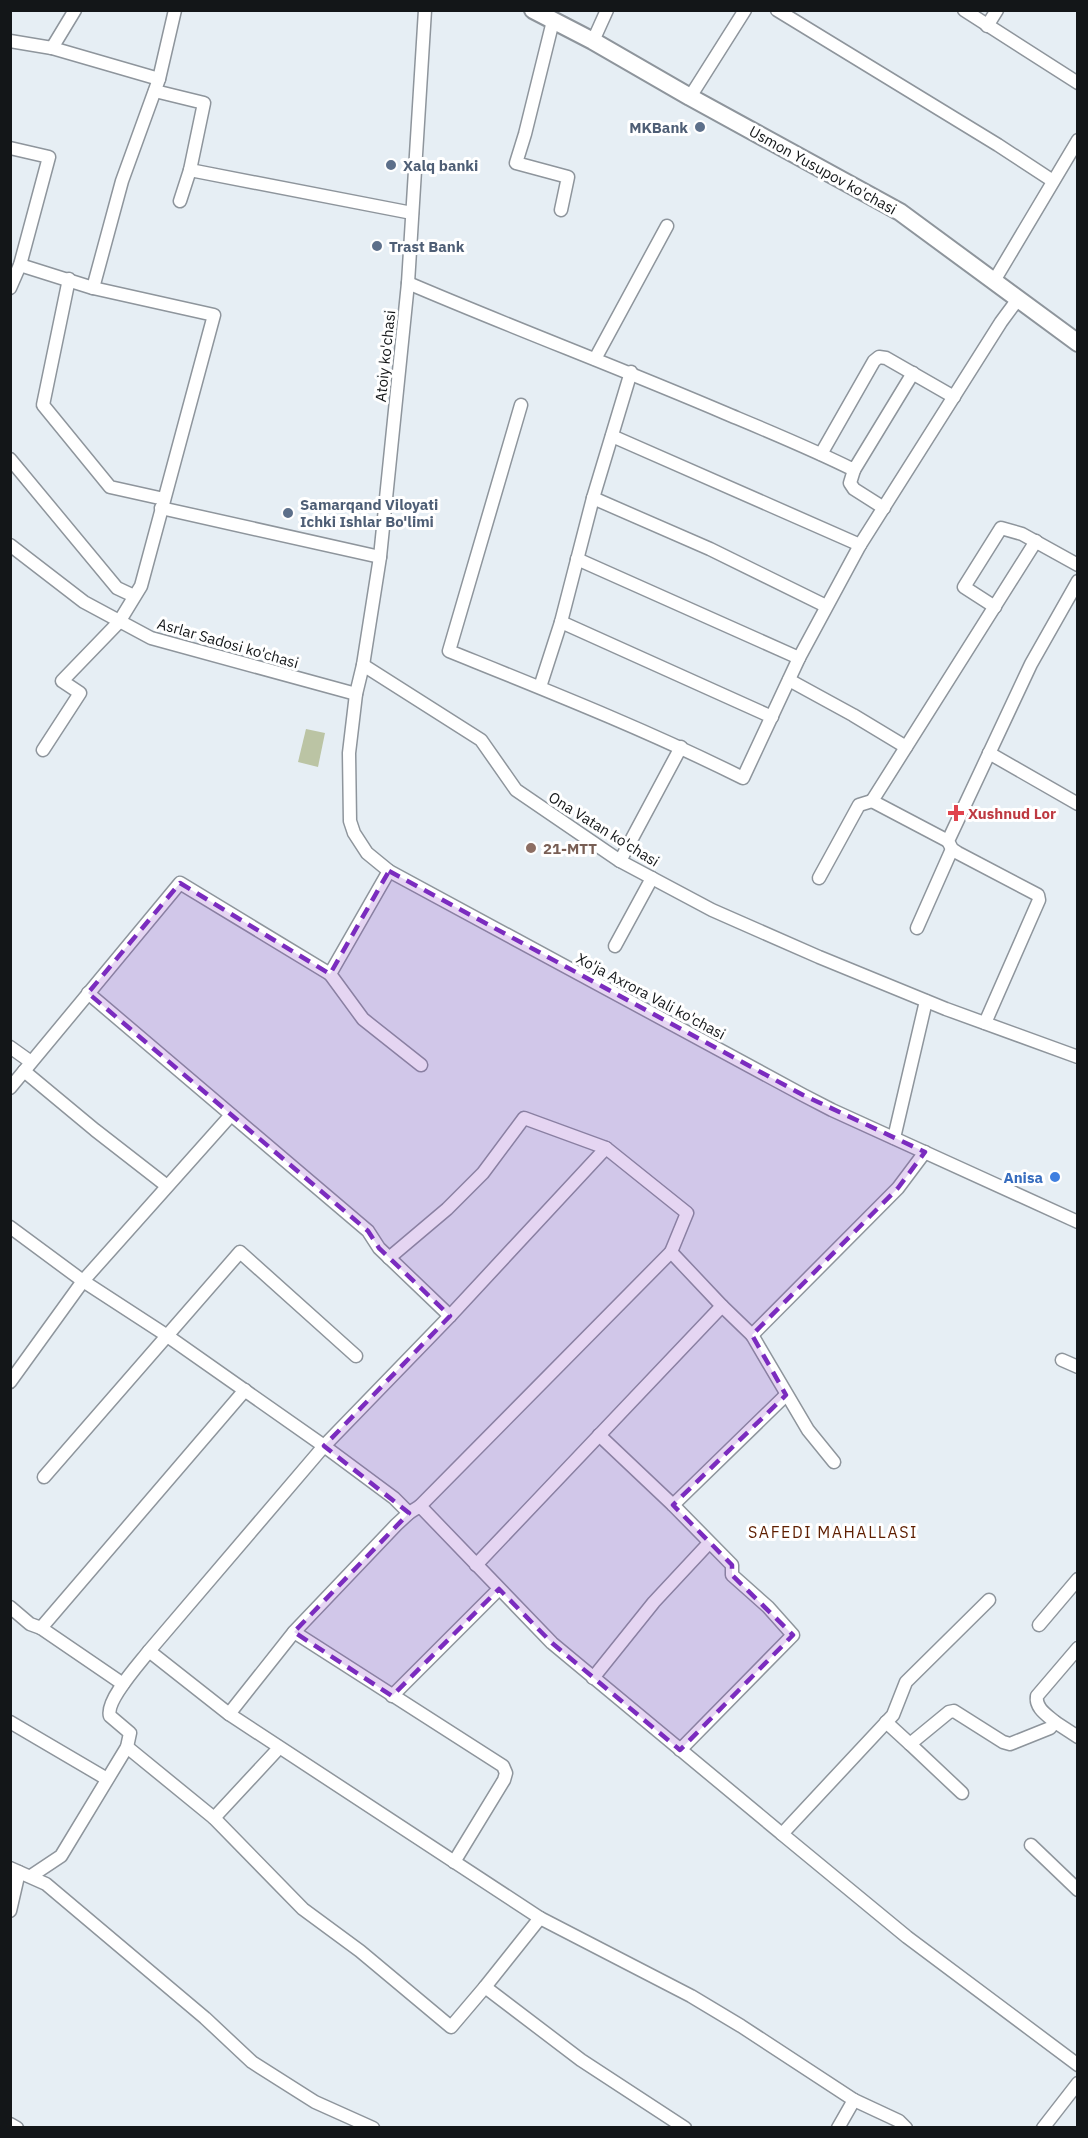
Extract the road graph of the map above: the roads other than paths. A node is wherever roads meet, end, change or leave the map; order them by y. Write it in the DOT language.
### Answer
graph roads {
  1 [pos="75,10"];
  2 [pos="175,10"];
  3 [pos="533,10"];
  4 [pos="538,10"];
  5 [pos="607,10"];
  6 [pos="745,10"];
  7 [pos="777,10"];
  8 [pos="964,10"];
  9 [pos="997,10"];
  10 [pos="425,13"];
  11 [pos="553,21"];
  12 [pos="987,26"];
  13 [pos="10,41"];
  14 [pos="593,41"];
  15 [pos="52,48"];
  16 [pos="1077,83"];
  17 [pos="157,85"];
  18 [pos="690,97"];
  19 [pos="1077,140"];
  20 [pos="10,148"];
  21 [pos="189,170"];
  22 [pos="1053,181"];
  23 [pos="180,201"];
  24 [pos="561,210"];
  25 [pos="412,213"];
  26 [pos="667,226"];
  27 [pos="20,265"];
  28 [pos="69,279"];
  29 [pos="994,281"];
  30 [pos="408,283"];
  31 [pos="10,288"];
  32 [pos="93,288"];
  33 [pos="1018,299"];
  34 [pos="1077,343"];
  35 [pos="595,358"];
  36 [pos="631,372"];
  37 [pos="913,373"];
  38 [pos="954,397"];
  39 [pos="521,405"];
  40 [pos="612,436"];
  41 [pos="821,454"];
  42 [pos="10,459"];
  43 [pos="854,470"];
  44 [pos="593,498"];
  45 [pos="163,503"];
  46 [pos="884,508"];
  47 [pos="1036,541"];
  48 [pos="10,545"];
  49 [pos="860,545"];
  50 [pos="380,556"];
  51 [pos="577,559"];
  52 [pos="1077,565"];
  53 [pos="1077,581"];
  54 [pos="134,596"];
  55 [pos="826,606"];
  56 [pos="995,607"];
  57 [pos="119,622"];
  58 [pos="561,622"];
  59 [pos="799,658"];
  60 [pos="363,665"];
  61 [pos="789,680"];
  62 [pos="540,687"];
  63 [pos="356,694"];
  64 [pos="772,717"];
  65 [pos="681,747"];
  66 [pos="906,747"];
  67 [pos="43,750"];
  68 [pos="990,753"];
  69 [pos="872,801"];
  70 [pos="1077,804"];
  71 [pos="950,845"];
  72 [pos="620,861"];
  73 [pos="389,871"];
  74 [pos="652,878"];
  75 [pos="819,878"];
  76 [pos="917,928"];
  77 [pos="615,946"];
  78 [pos="330,974"];
  79 [pos="88,993"];
  80 [pos="926,1001"];
  81 [pos="985,1023"];
  82 [pos="10,1047"];
  83 [pos="1077,1057"];
  84 [pos="421,1065"];
  85 [pos="28,1067"];
  86 [pos="10,1088"];
  87 [pos="231,1115"];
  88 [pos="894,1138"];
  89 [pos="606,1148"];
  90 [pos="925,1152"];
  91 [pos="167,1186"];
  92 [pos="1077,1222"];
  93 [pos="12,1233"];
  94 [pos="671,1252"];
  95 [pos="389,1258"];
  96 [pos="82,1281"];
  97 [pos="722,1306"];
  98 [pos="450,1316"];
  99 [pos="166,1335"];
  100 [pos="752,1335"];
  101 [pos="356,1356"];
  102 [pos="1062,1360"];
  103 [pos="1077,1367"];
  104 [pos="10,1382"];
  105 [pos="245,1390"];
  106 [pos="786,1395"];
  107 [pos="600,1435"];
  108 [pos="324,1446"];
  109 [pos="834,1462"];
  110 [pos="44,1477"];
  111 [pos="674,1505"];
  112 [pos="415,1509"];
  113 [pos="709,1543"];
  114 [pos="476,1565"];
  115 [pos="1077,1579"];
  116 [pos="499,1589"];
  117 [pos="989,1600"];
  118 [pos="10,1607"];
  119 [pos="1039,1625"];
  120 [pos="40,1628"];
  121 [pos="294,1632"];
  122 [pos="1077,1648"];
  123 [pos="148,1651"];
  124 [pos="593,1678"];
  125 [pos="123,1684"];
  126 [pos="392,1696"];
  127 [pos="229,1714"];
  128 [pos="10,1722"];
  129 [pos="886,1722"];
  130 [pos="1055,1722"];
  131 [pos="1077,1737"];
  132 [pos="910,1744"];
  133 [pos="127,1747"];
  134 [pos="279,1748"];
  135 [pos="680,1750"];
  136 [pos="107,1779"];
  137 [pos="962,1793"];
  138 [pos="214,1818"];
  139 [pos="782,1834"];
  140 [pos="1031,1845"];
  141 [pos="453,1862"];
  142 [pos="20,1872"];
  143 [pos="1077,1890"];
  144 [pos="10,1911"];
  145 [pos="540,1918"];
  146 [pos="485,1987"];
  147 [pos="1077,2065"];
  148 [pos="1077,2083"];
  149 [pos="855,2100"];
  150 [pos="10,2124"];
  151 [pos="17,2127"];
  152 [pos="373,2127"];
  153 [pos="685,2127"];
  154 [pos="838,2127"];
  155 [pos="906,2127"];
  156 [pos="1043,2127"];
  1 -- 15 [label="street"];
  2 -- 17 [label="street"];
  3 -- 11 [label="main road, Usmon Yusupov ko'chasi"];
  4 -- 11 [label="main road, Usmon Yusupov ko'chasi"];
  5 -- 14 [label="street"];
  6 -- 18 [label="street"];
  7 -- 22 [label="street"];
  8 -- 12 [label="street"];
  9 -- 12 [label="street"];
  10 -- 25 [label="street, Atoiy ko'chasi"];
  11 -- 14 [label="main road, Usmon Yusupov ko'chasi"];
  11 -- 24 [label="street"];
  12 -- 16 [label="street"];
  13 -- 15 [label="street"];
  14 -- 18 [label="main road, Usmon Yusupov ko'chasi"];
  15 -- 17 [label="street"];
  17 -- 21 [label="street"];
  17 -- 32 [label="street"];
  18 -- 29 [label="main road, Usmon Yusupov ko'chasi"];
  19 -- 22 [label="street"];
  20 -- 27 [label="street"];
  21 -- 23 [label="street"];
  21 -- 25 [label="street"];
  22 -- 29 [label="street"];
  25 -- 30 [label="street, Atoiy ko'chasi"];
  26 -- 35 [label="street"];
  27 -- 28 [label="street"];
  27 -- 31 [label="street"];
  28 -- 32 [label="street"];
  28 -- 45 [label="street"];
  29 -- 33 [label="main road, Usmon Yusupov ko'chasi"];
  30 -- 35 [label="street"];
  30 -- 50 [label="street, Atoiy ko'chasi"];
  32 -- 45 [label="street"];
  33 -- 34 [label="main road, Usmon Yusupov ko'chasi"];
  33 -- 38 [label="street"];
  35 -- 36 [label="street"];
  36 -- 40 [label="street"];
  36 -- 41 [label="street"];
  37 -- 38 [label="street"];
  37 -- 41 [label="street"];
  37 -- 43 [label="street"];
  38 -- 46 [label="street"];
  39 -- 62 [label="street"];
  40 -- 44 [label="street"];
  40 -- 49 [label="street"];
  41 -- 43 [label="street"];
  42 -- 54 [label="street"];
  43 -- 46 [label="street"];
  44 -- 51 [label="street"];
  44 -- 55 [label="street"];
  45 -- 50 [label="street"];
  45 -- 54 [label="street"];
  46 -- 49 [label="street"];
  47 -- 52 [label="street"];
  47 -- 56 [label="street"];
  47 -- 56 [label="street"];
  48 -- 57 [label="street, Asrlar Sadosi ko'chasi"];
  49 -- 55 [label="street"];
  50 -- 60 [label="street, Atoiy ko'chasi"];
  51 -- 58 [label="street"];
  51 -- 59 [label="street"];
  53 -- 68 [label="street"];
  54 -- 57 [label="street"];
  55 -- 59 [label="street"];
  56 -- 66 [label="street"];
  57 -- 63 [label="street, Asrlar Sadosi ko'chasi"];
  57 -- 67 [label="street"];
  58 -- 62 [label="street"];
  58 -- 64 [label="street"];
  59 -- 61 [label="street"];
  60 -- 63 [label="street, Atoiy ko'chasi"];
  60 -- 72 [label="street, Ona Vatan ko'chasi"];
  61 -- 64 [label="street"];
  61 -- 66 [label="street"];
  62 -- 65 [label="street"];
  63 -- 73 [label="street, Xo'ja Axrora Vali ko'chasi"];
  64 -- 65 [label="street"];
  65 -- 72 [label="street"];
  66 -- 69 [label="street"];
  68 -- 70 [label="street"];
  68 -- 71 [label="street"];
  69 -- 71 [label="street"];
  69 -- 75 [label="street"];
  71 -- 76 [label="street"];
  71 -- 81 [label="street"];
  72 -- 74 [label="street, Ona Vatan ko'chasi"];
  73 -- 78 [label="street"];
  73 -- 88 [label="street, Xo'ja Axrora Vali ko'chasi"];
  74 -- 77 [label="street"];
  74 -- 80 [label="street, Ona Vatan ko'chasi"];
  78 -- 79 [label="street"];
  78 -- 84 [label="street"];
  79 -- 85 [label="street"];
  79 -- 87 [label="street"];
  80 -- 81 [label="street, Ona Vatan ko'chasi"];
  80 -- 88 [label="street"];
  81 -- 83 [label="street, Ona Vatan ko'chasi"];
  82 -- 85 [label="street"];
  85 -- 86 [label="street"];
  85 -- 91 [label="street"];
  87 -- 91 [label="street"];
  87 -- 95 [label="street"];
  88 -- 90 [label="street, Xo'ja Axrora Vali ko'chasi"];
  89 -- 94 [label="street"];
  89 -- 95 [label="street"];
  89 -- 98 [label="street"];
  90 -- 92 [label="street, Xo'ja Axrora Vali ko'chasi"];
  90 -- 100 [label="street"];
  91 -- 96 [label="street"];
  93 -- 96 [label="street"];
  94 -- 97 [label="street"];
  94 -- 112 [label="street"];
  95 -- 98 [label="street"];
  96 -- 99 [label="street"];
  96 -- 104 [label="street"];
  97 -- 100 [label="street"];
  97 -- 107 [label="street"];
  98 -- 108 [label="street"];
  99 -- 101 [label="street"];
  99 -- 105 [label="street"];
  99 -- 110 [label="street"];
  100 -- 106 [label="street"];
  102 -- 103 [label="street"];
  105 -- 108 [label="street"];
  105 -- 120 [label="street"];
  106 -- 109 [label="street"];
  106 -- 111 [label="street"];
  107 -- 111 [label="street"];
  107 -- 114 [label="street"];
  108 -- 112 [label="street"];
  108 -- 123 [label="street"];
  111 -- 113 [label="street"];
  112 -- 114 [label="street"];
  112 -- 121 [label="street"];
  113 -- 124 [label="street"];
  113 -- 135 [label="street"];
  114 -- 116 [label="street"];
  115 -- 119 [label="street"];
  116 -- 124 [label="street"];
  116 -- 126 [label="street"];
  117 -- 129 [label="street"];
  118 -- 120 [label="street"];
  120 -- 125 [label="street"];
  121 -- 126 [label="street"];
  121 -- 127 [label="street"];
  122 -- 130 [label="street"];
  123 -- 125 [label="street"];
  123 -- 127 [label="street"];
  124 -- 135 [label="street"];
  125 -- 133 [label="street"];
  126 -- 141 [label="street"];
  127 -- 134 [label="street"];
  128 -- 136 [label="street"];
  129 -- 132 [label="street"];
  129 -- 139 [label="street"];
  130 -- 131 [label="street"];
  130 -- 132 [label="street"];
  132 -- 137 [label="street"];
  133 -- 136 [label="street"];
  133 -- 138 [label="street"];
  134 -- 138 [label="street"];
  134 -- 141 [label="street"];
  135 -- 139 [label="street"];
  136 -- 142 [label="street"];
  138 -- 146 [label="street"];
  139 -- 147 [label="street"];
  140 -- 143 [label="street"];
  141 -- 145 [label="street"];
  142 -- 144 [label="street"];
  142 -- 152 [label="street"];
  145 -- 146 [label="street"];
  145 -- 149 [label="street"];
  146 -- 153 [label="street"];
  148 -- 156 [label="street"];
  149 -- 154 [label="street"];
  149 -- 155 [label="street"];
  150 -- 151 [label="street"];
}
